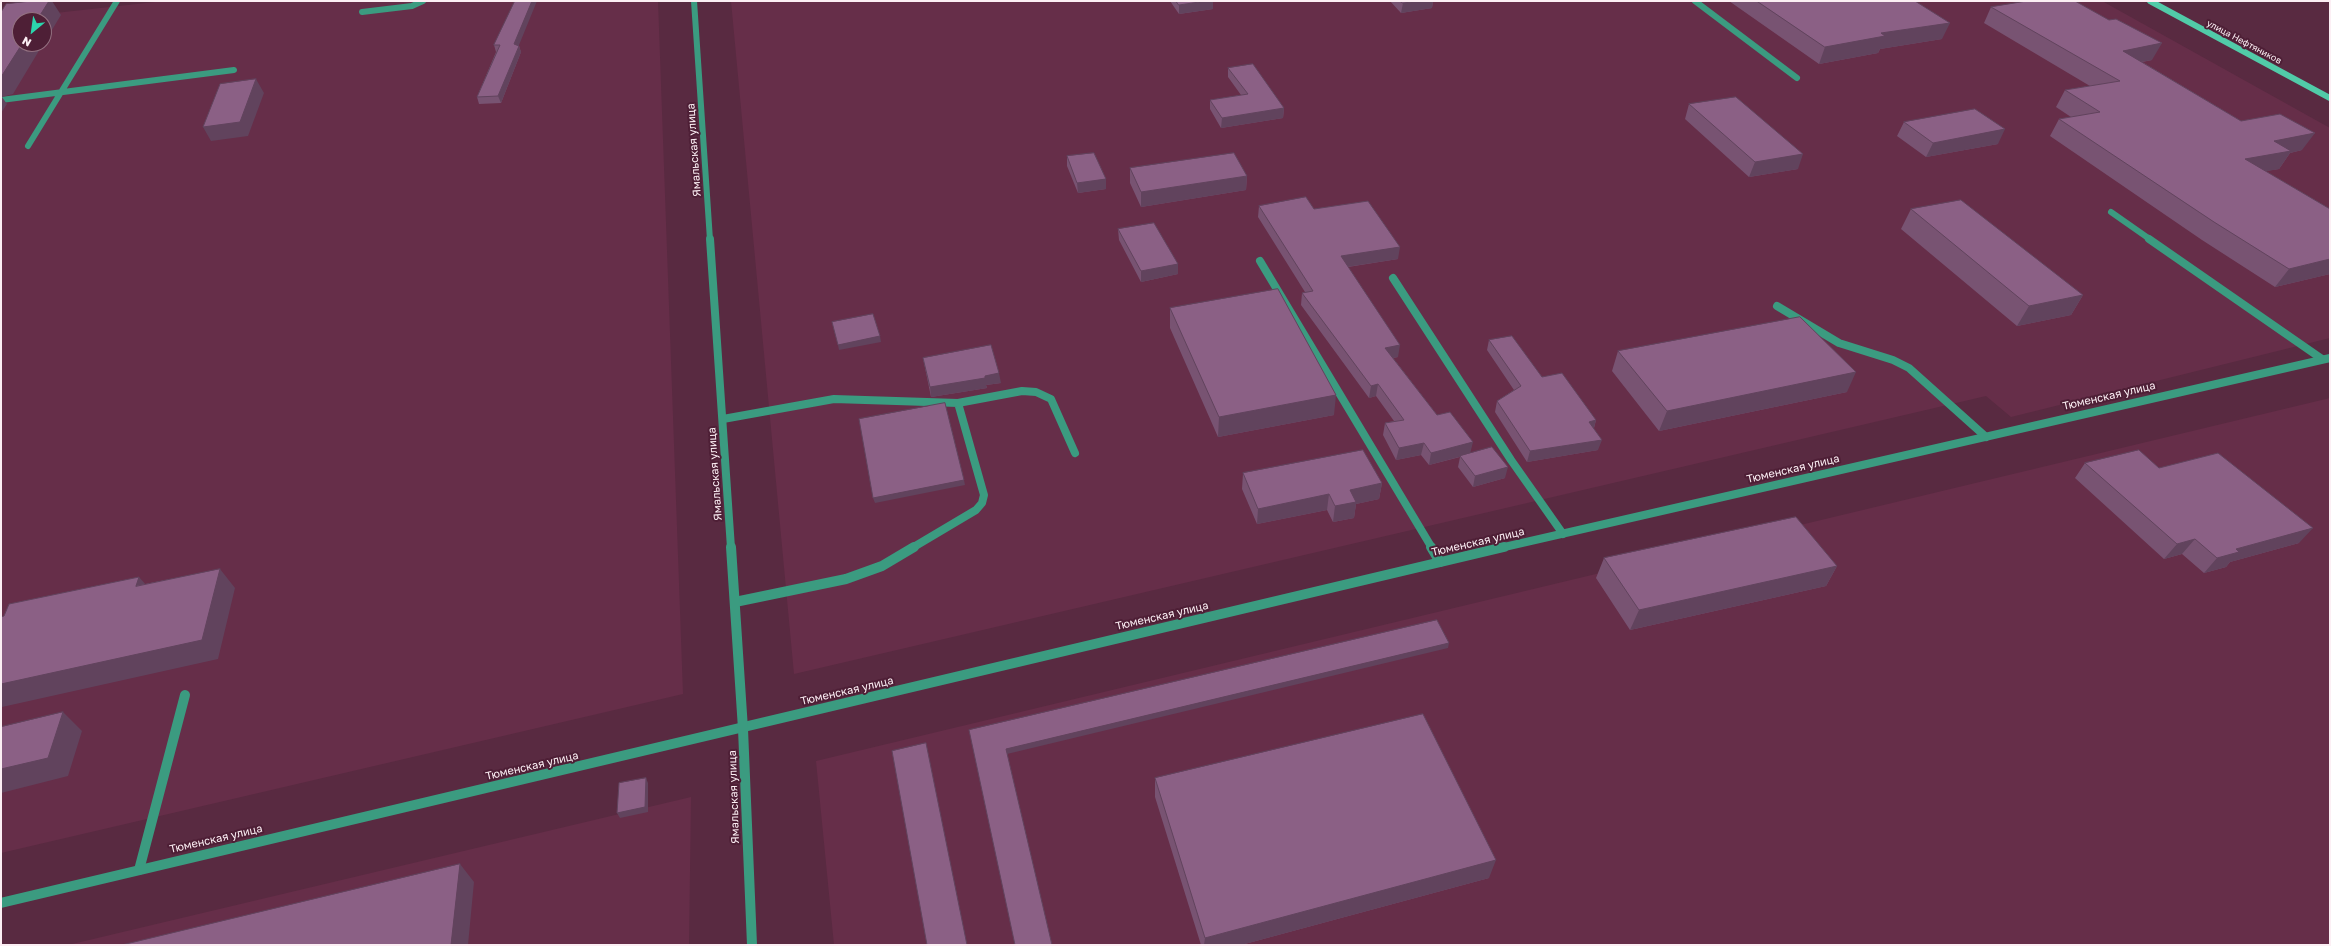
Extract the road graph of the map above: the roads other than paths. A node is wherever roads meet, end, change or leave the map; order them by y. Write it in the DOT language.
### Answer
graph roads {
  1 [pos="116,1"];
  2 [pos="423,1"];
  3 [pos="694,1"];
  4 [pos="1695,1"];
  5 [pos="2150,1"];
  6 [pos="362,12"];
  7 [pos="234,70"];
  8 [pos="1797,78"];
  9 [pos="61,92"];
  10 [pos="2330,98"];
  11 [pos="1,100"];
  12 [pos="28,146"];
  13 [pos="2111,212"];
  14 [pos="1260,261"];
  15 [pos="1393,278"];
  16 [pos="1777,306"];
  17 [pos="2326,358"];
  18 [pos="958,403"];
  19 [pos="722,418"];
  20 [pos="1986,437"];
  21 [pos="1075,453"];
  22 [pos="1564,534"];
  23 [pos="1440,562"];
  24 [pos="734,602"];
  25 [pos="185,694"];
  26 [pos="743,729"];
  27 [pos="139,870"];
  28 [pos="1,903"];
  29 [pos="752,945"];
  1 -- 9 [label="street"];
  2 -- 6 [label="street"];
  3 -- 19 [label="street, Ямальская улица"];
  4 -- 8 [label="street"];
  5 -- 10 [label="main road, улица Нефтяников"];
  7 -- 9 [label="street"];
  9 -- 11 [label="street"];
  9 -- 12 [label="street"];
  13 -- 17 [label="street"];
  14 -- 23 [label="street"];
  15 -- 22 [label="street"];
  16 -- 20 [label="street"];
  17 -- 20 [label="street, Тюменская улица"];
  18 -- 19 [label="street"];
  18 -- 21 [label="street"];
  18 -- 24 [label="street"];
  19 -- 24 [label="street, Ямальская улица"];
  20 -- 22 [label="street, Тюменская улица"];
  22 -- 23 [label="street, Тюменская улица"];
  23 -- 26 [label="street, Тюменская улица"];
  24 -- 26 [label="street, Ямальская улица"];
  25 -- 27 [label="street"];
  26 -- 27 [label="street, Тюменская улица"];
  26 -- 29 [label="street, Ямальская улица"];
  27 -- 28 [label="street, Тюменская улица"];
}
